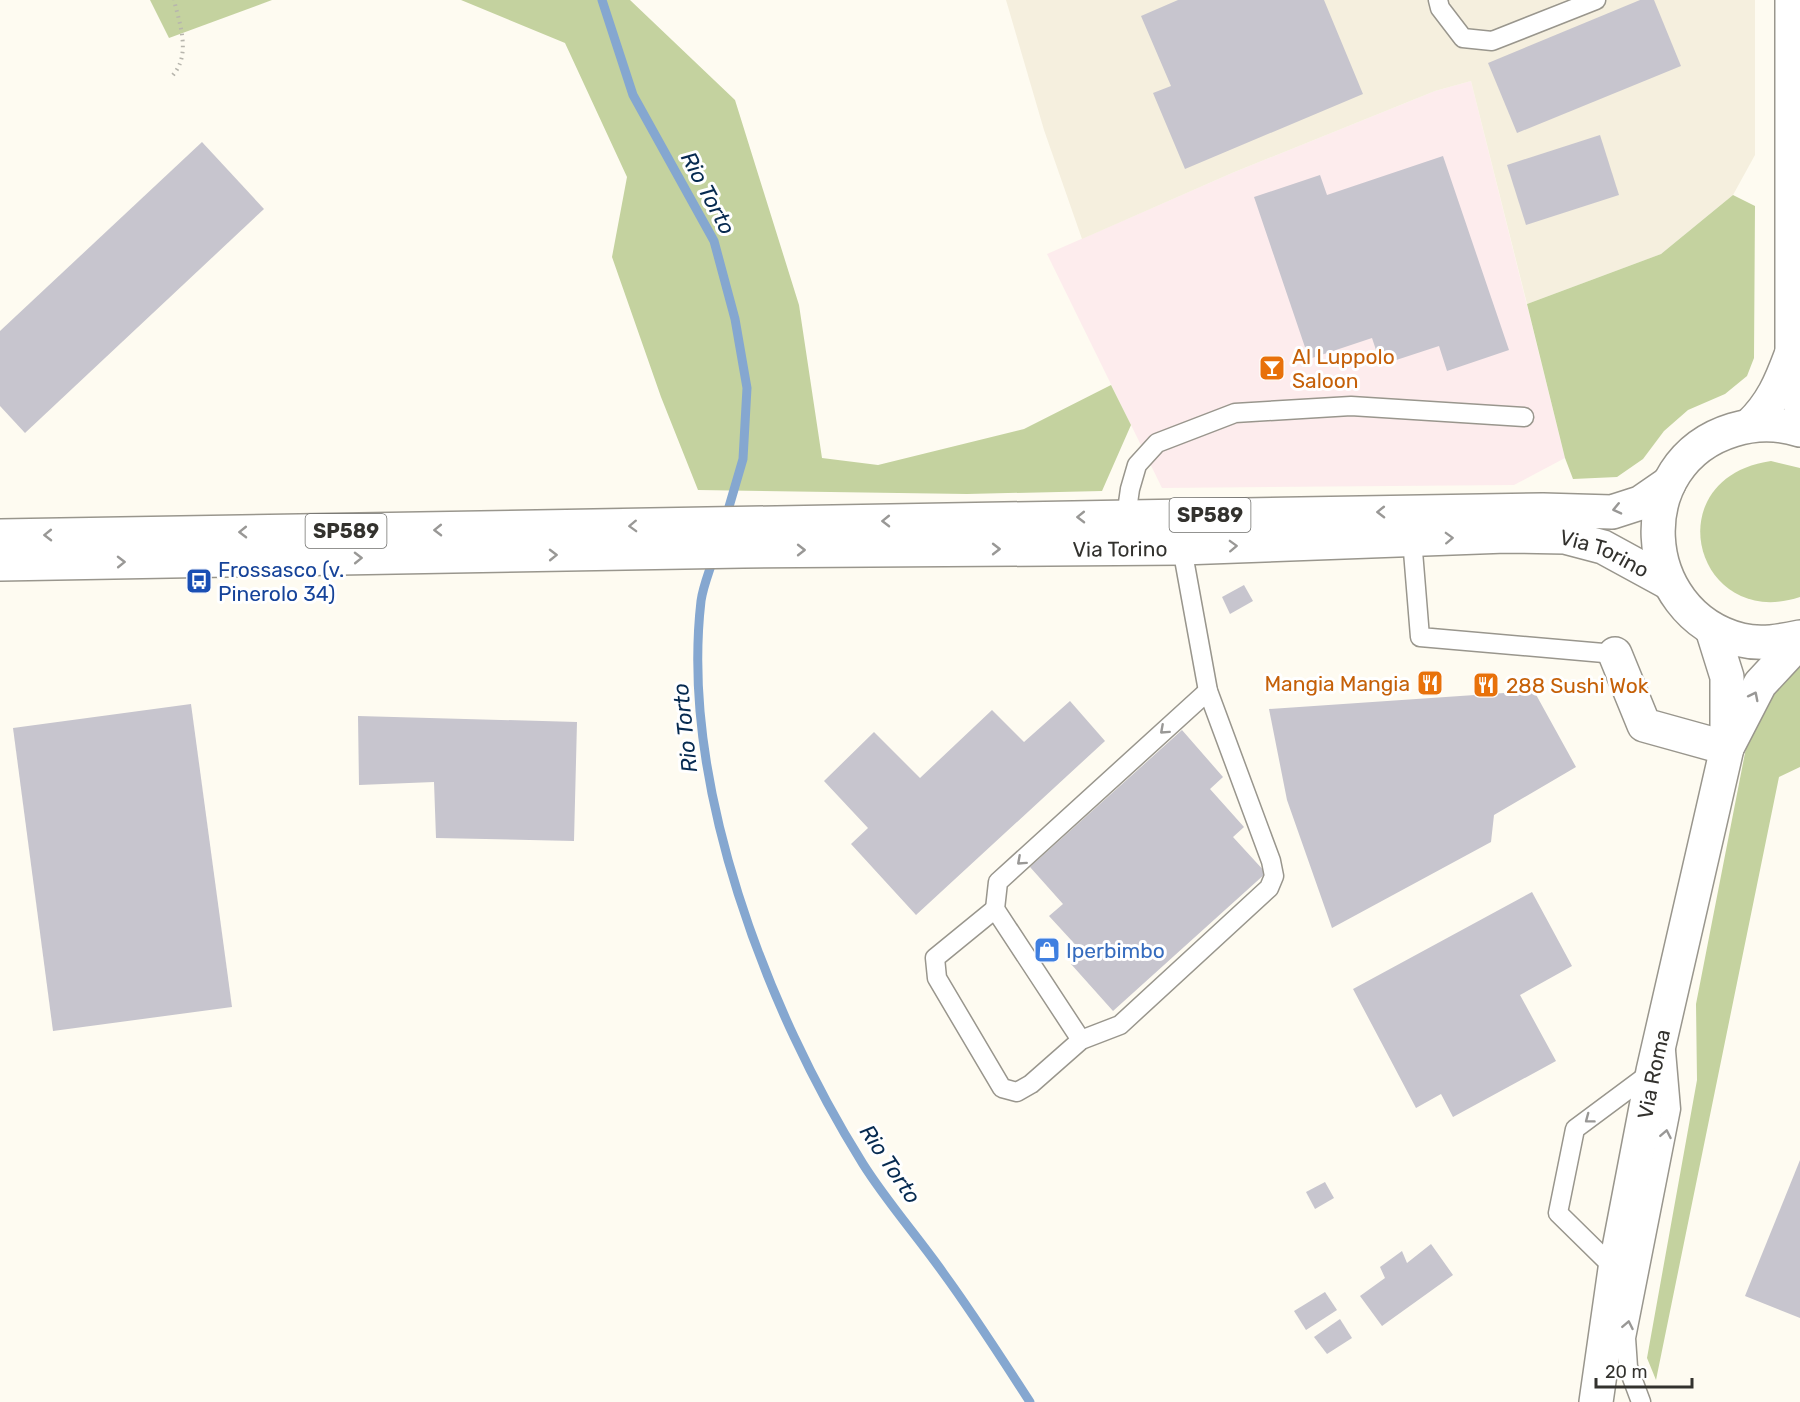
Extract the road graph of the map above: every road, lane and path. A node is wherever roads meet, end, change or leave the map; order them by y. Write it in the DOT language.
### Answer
graph roads {
  1 [pos="174,0"];
  2 [pos="1438,0"];
  3 [pos="1596,0"];
  4 [pos="1795,20"];
  5 [pos="173,75"];
  6 [pos="1792,350"];
  7 [pos="1800,404"];
  8 [pos="1524,417"];
  9 [pos="1750,425"];
  10 [pos="1800,430"];
  11 [pos="1669,483"];
  12 [pos="1126,517"];
  13 [pos="0,536"];
  14 [pos="743,537"];
  15 [pos="691,538"];
  16 [pos="1412,539"];
  17 [pos="1182,548"];
  18 [pos="0,564"];
  19 [pos="1669,583"];
  20 [pos="1712,629"];
  21 [pos="1800,639"];
  22 [pos="1615,654"];
  23 [pos="1208,691"];
  24 [pos="1727,748"];
  25 [pos="995,909"];
  26 [pos="1662,1029"];
  27 [pos="1081,1040"];
  28 [pos="1653,1071"];
  29 [pos="1615,1269"];
  30 [pos="1596,1402"];
  31 [pos="1641,1402"];
  1 -- 5 [label="path"];
  2 -- 3 [label="lane"];
  4 -- 6 [label="main road"];
  6 -- 7 [label="main road"];
  6 -- 9 [label="main road"];
  8 -- 12 [label="lane"];
  9 -- 10 [label="main road, SP589"];
  9 -- 11 [label="main road, SP589"];
  11 -- 12 [label="main road, SP589, one-way"];
  11 -- 19 [label="main road, SP589"];
  12 -- 14 [label="main road, SP589, one-way"];
  15 -- 13 [label="main road, SP589, one-way"];
  14 -- 15 [label="main road, SP589"];
  14 -- 17 [label="main road, Via Torino, one-way"];
  18 -- 15 [label="main road, SP589, one-way"];
  17 -- 16 [label="main road, Via Torino, one-way"];
  16 -- 19 [label="main road, Via Torino, one-way"];
  16 -- 22 [label="lane"];
  17 -- 23 [label="lane"];
  19 -- 20 [label="main road, SP589"];
  20 -- 21 [label="main road, SP589"];
  20 -- 24 [label="main road"];
  24 -- 21 [label="main road, one-way"];
  22 -- 24 [label="main road"];
  23 -- 25 [label="lane, one-way"];
  23 -- 27 [label="lane"];
  24 -- 26 [label="main road, Via Roma"];
  25 -- 27 [label="lane"];
  25 -- 27 [label="lane"];
  26 -- 28 [label="main road, Via Roma"];
  31 -- 26 [label="lane, one-way"];
  28 -- 29 [label="main road, Via Roma"];
  28 -- 29 [label="lane, one-way"];
  29 -- 30 [label="main road, Via Roma"];
}
